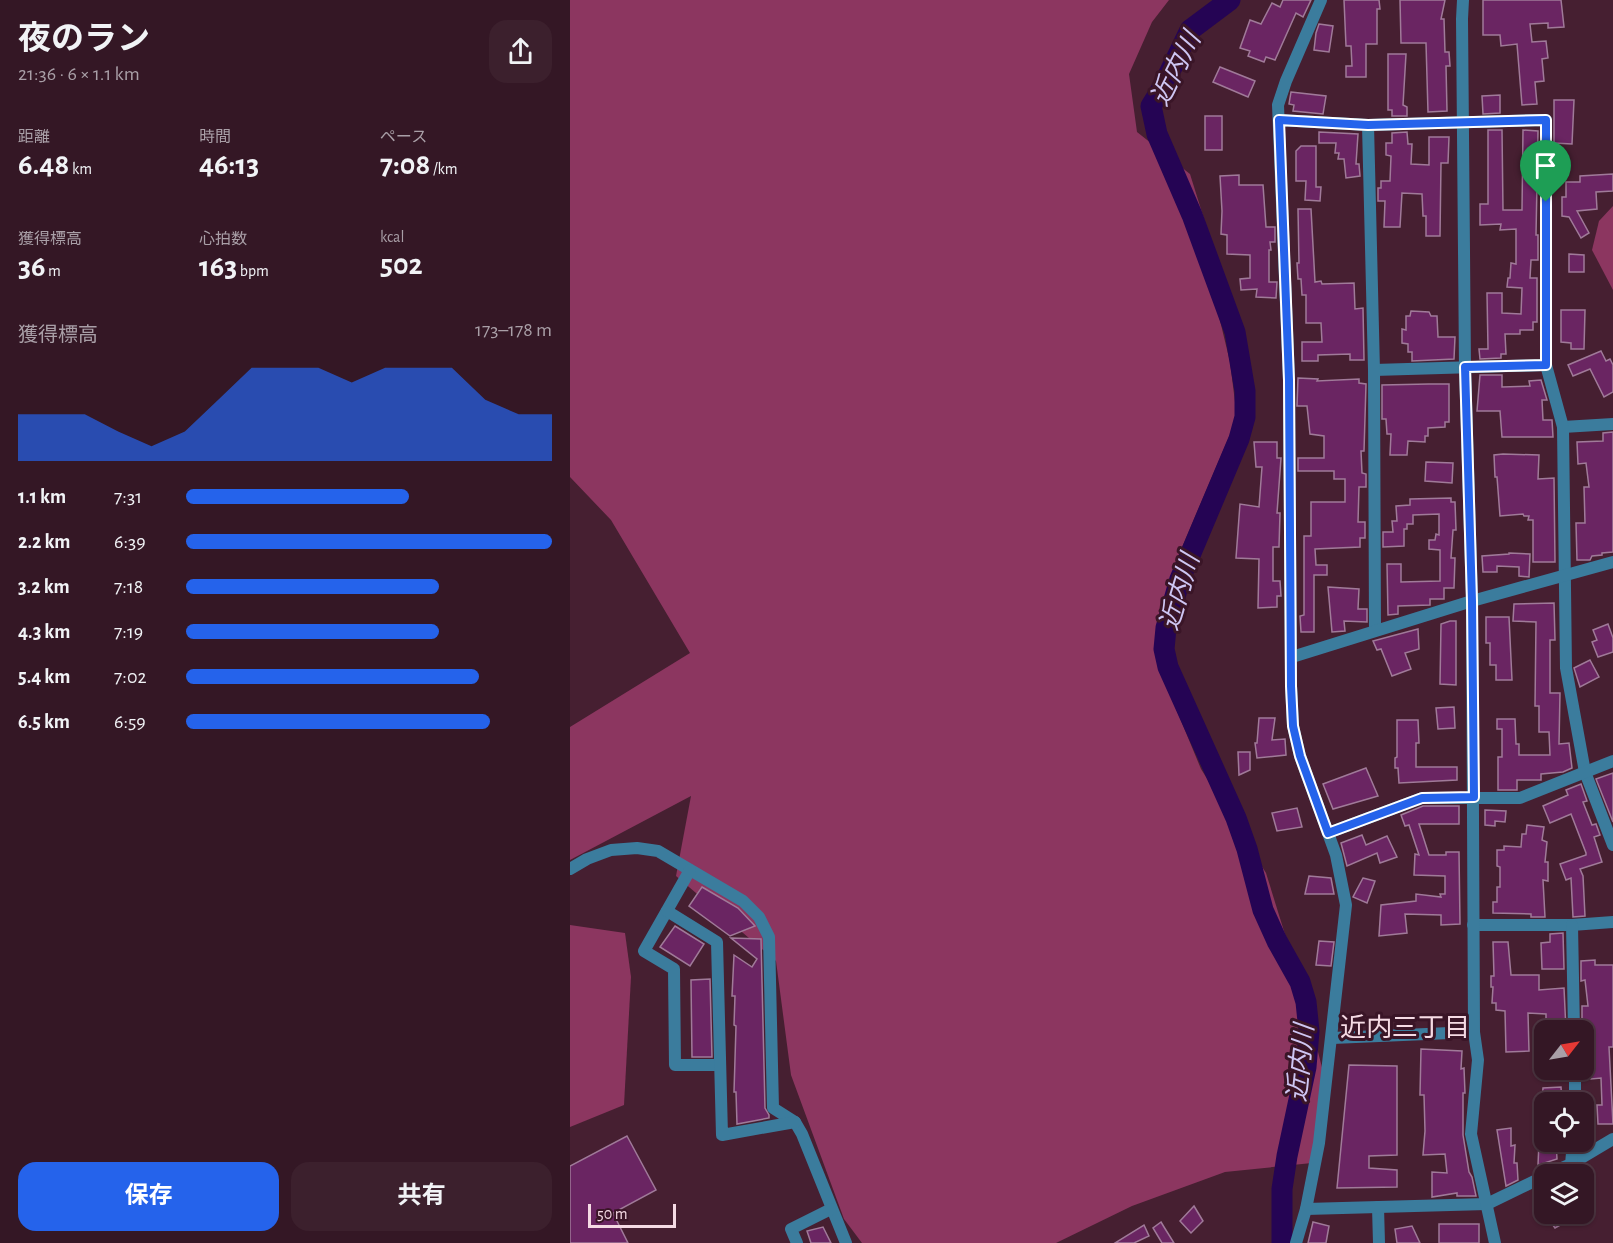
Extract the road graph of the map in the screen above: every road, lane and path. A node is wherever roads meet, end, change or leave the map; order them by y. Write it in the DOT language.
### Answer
graph roads {
  1 [pos="1321,0"];
  2 [pos="1463,0"];
  3 [pos="1279,120"];
  4 [pos="1463,123"];
  5 [pos="1368,125"];
  6 [pos="1546,365"];
  7 [pos="1465,367"];
  8 [pos="1374,370"];
  9 [pos="1613,424"];
  10 [pos="1563,428"];
  11 [pos="1613,562"];
  12 [pos="1565,575"];
  13 [pos="1472,601"];
  14 [pos="1375,630"];
  15 [pos="1292,657"];
  16 [pos="1613,760"];
  17 [pos="1585,772"];
  18 [pos="1474,797"];
  19 [pos="1328,833"];
  20 [pos="1613,845"];
  21 [pos="570,869"];
  22 [pos="690,870"];
  23 [pos="667,911"];
  24 [pos="1613,922"];
  25 [pos="1473,925"];
  26 [pos="1572,926"];
  27 [pos="1574,1020"];
  28 [pos="1474,1032"];
  29 [pos="1332,1038"];
  30 [pos="720,1065"];
  31 [pos="795,1122"];
  32 [pos="1613,1139"];
  33 [pos="1572,1152"];
  34 [pos="1571,1164"];
  35 [pos="1534,1181"];
  36 [pos="1487,1204"];
  37 [pos="1378,1207"];
  38 [pos="831,1209"];
  39 [pos="1306,1209"];
  40 [pos="797,1243"];
  41 [pos="846,1243"];
  42 [pos="1296,1243"];
  43 [pos="1379,1243"];
  44 [pos="1495,1243"];
  1 -- 3 [label="street"];
  2 -- 4 [label="street"];
  3 -- 5 [label="street"];
  3 -- 15 [label="street"];
  4 -- 5 [label="street"];
  4 -- 6 [label="street"];
  4 -- 7 [label="street"];
  5 -- 8 [label="street"];
  6 -- 7 [label="street"];
  6 -- 10 [label="street"];
  7 -- 8 [label="street"];
  7 -- 13 [label="street"];
  8 -- 14 [label="street"];
  9 -- 10 [label="street"];
  10 -- 12 [label="street"];
  11 -- 12 [label="street"];
  12 -- 13 [label="street"];
  12 -- 17 [label="street"];
  13 -- 14 [label="street"];
  13 -- 18 [label="street"];
  14 -- 15 [label="street"];
  15 -- 19 [label="street"];
  16 -- 17 [label="street"];
  17 -- 18 [label="street"];
  17 -- 20 [label="street"];
  18 -- 19 [label="street"];
  18 -- 25 [label="street"];
  19 -- 29 [label="street"];
  21 -- 22 [label="street"];
  22 -- 23 [label="street"];
  22 -- 31 [label="street"];
  23 -- 30 [label="street"];
  23 -- 30 [label="street"];
  24 -- 26 [label="street"];
  25 -- 26 [label="street"];
  25 -- 28 [label="street"];
  26 -- 27 [label="street"];
  28 -- 29 [label="street"];
  28 -- 36 [label="street"];
  29 -- 39 [label="street"];
  30 -- 31 [label="street"];
  31 -- 38 [label="street"];
  32 -- 34 [label="street"];
  33 -- 34 [label="street"];
  35 -- 36 [label="street"];
  36 -- 37 [label="street"];
  36 -- 44 [label="street"];
  37 -- 39 [label="street"];
  37 -- 43 [label="street"];
  38 -- 40 [label="street"];
  38 -- 41 [label="street"];
  39 -- 42 [label="street"];
}
